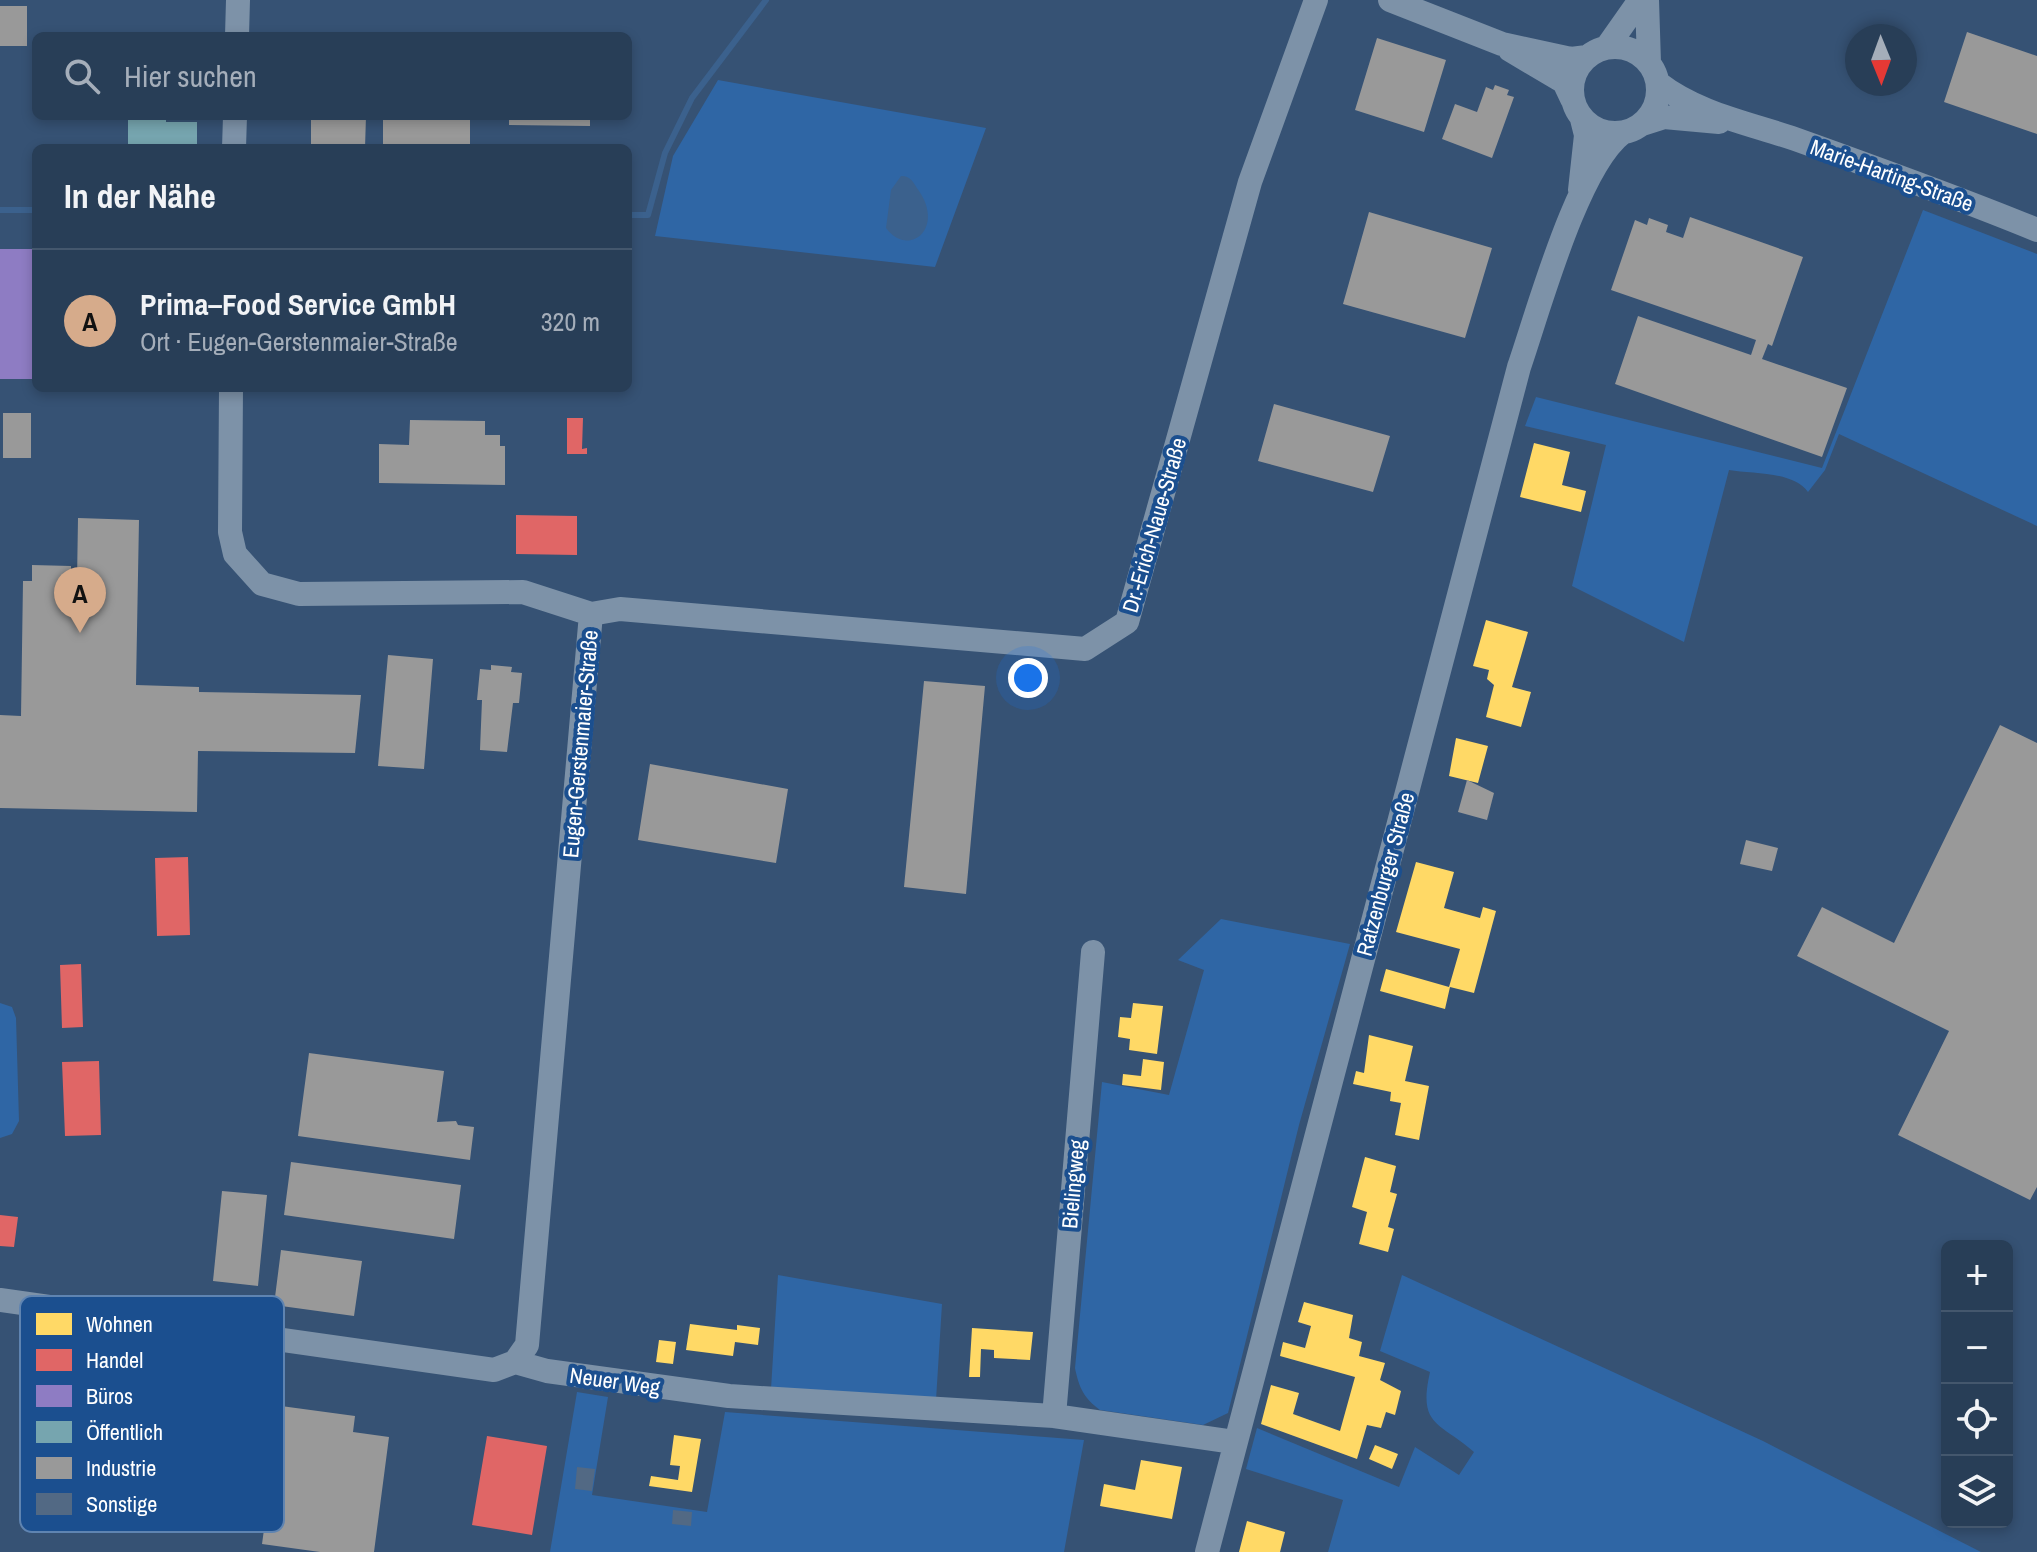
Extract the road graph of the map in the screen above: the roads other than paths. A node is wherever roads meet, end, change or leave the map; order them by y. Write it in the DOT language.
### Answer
graph roads {
  1 [pos="238,0"];
  2 [pos="1316,0"];
  3 [pos="1390,0"];
  4 [pos="1640,0"];
  5 [pos="1647,0"];
  6 [pos="237,32"];
  7 [pos="1502,44"];
  8 [pos="1597,52"];
  9 [pos="1654,73"];
  10 [pos="1577,109"];
  11 [pos="235,120"];
  12 [pos="1745,125"];
  13 [pos="1632,129"];
  14 [pos="234,144"];
  15 [pos="1578,201"];
  16 [pos="2037,230"];
  17 [pos="231,392"];
  18 [pos="591,614"];
  19 [pos="1093,952"];
  20 [pos="0,1300"];
  21 [pos="20,1303"];
  22 [pos="284,1340"];
  23 [pos="515,1362"];
  24 [pos="1054,1416"];
  25 [pos="1234,1442"];
  26 [pos="1207,1552"];
  1 -- 6 [label="street"];
  2 -- 18 [label="street, Dr.-Erich-Naue-Straße"];
  3 -- 7 [label="street"];
  4 -- 8 [label="street"];
  5 -- 9 [label="street"];
  7 -- 8 [label="street"];
  7 -- 10 [label="street"];
  8 -- 9 [label="street"];
  8 -- 10 [label="street"];
  9 -- 12 [label="street"];
  9 -- 13 [label="street"];
  10 -- 13 [label="street"];
  10 -- 15 [label="street"];
  11 -- 14 [label="street"];
  12 -- 13 [label="street"];
  12 -- 16 [label="street, Marie-Harting-Straße"];
  13 -- 15 [label="street"];
  15 -- 25 [label="street, Ratzenburger Straße"];
  17 -- 18 [label="street, Eugen-Gerstenmaier-Straße"];
  18 -- 23 [label="street, Eugen-Gerstenmaier-Straße"];
  19 -- 24 [label="street, Bielingweg"];
  20 -- 21 [label="street, Neuer Weg"];
  22 -- 23 [label="street, Neuer Weg"];
  23 -- 24 [label="street, Neuer Weg"];
  24 -- 25 [label="street, Neuer Weg"];
  25 -- 26 [label="street, Ratzenburger Straße"];
}
